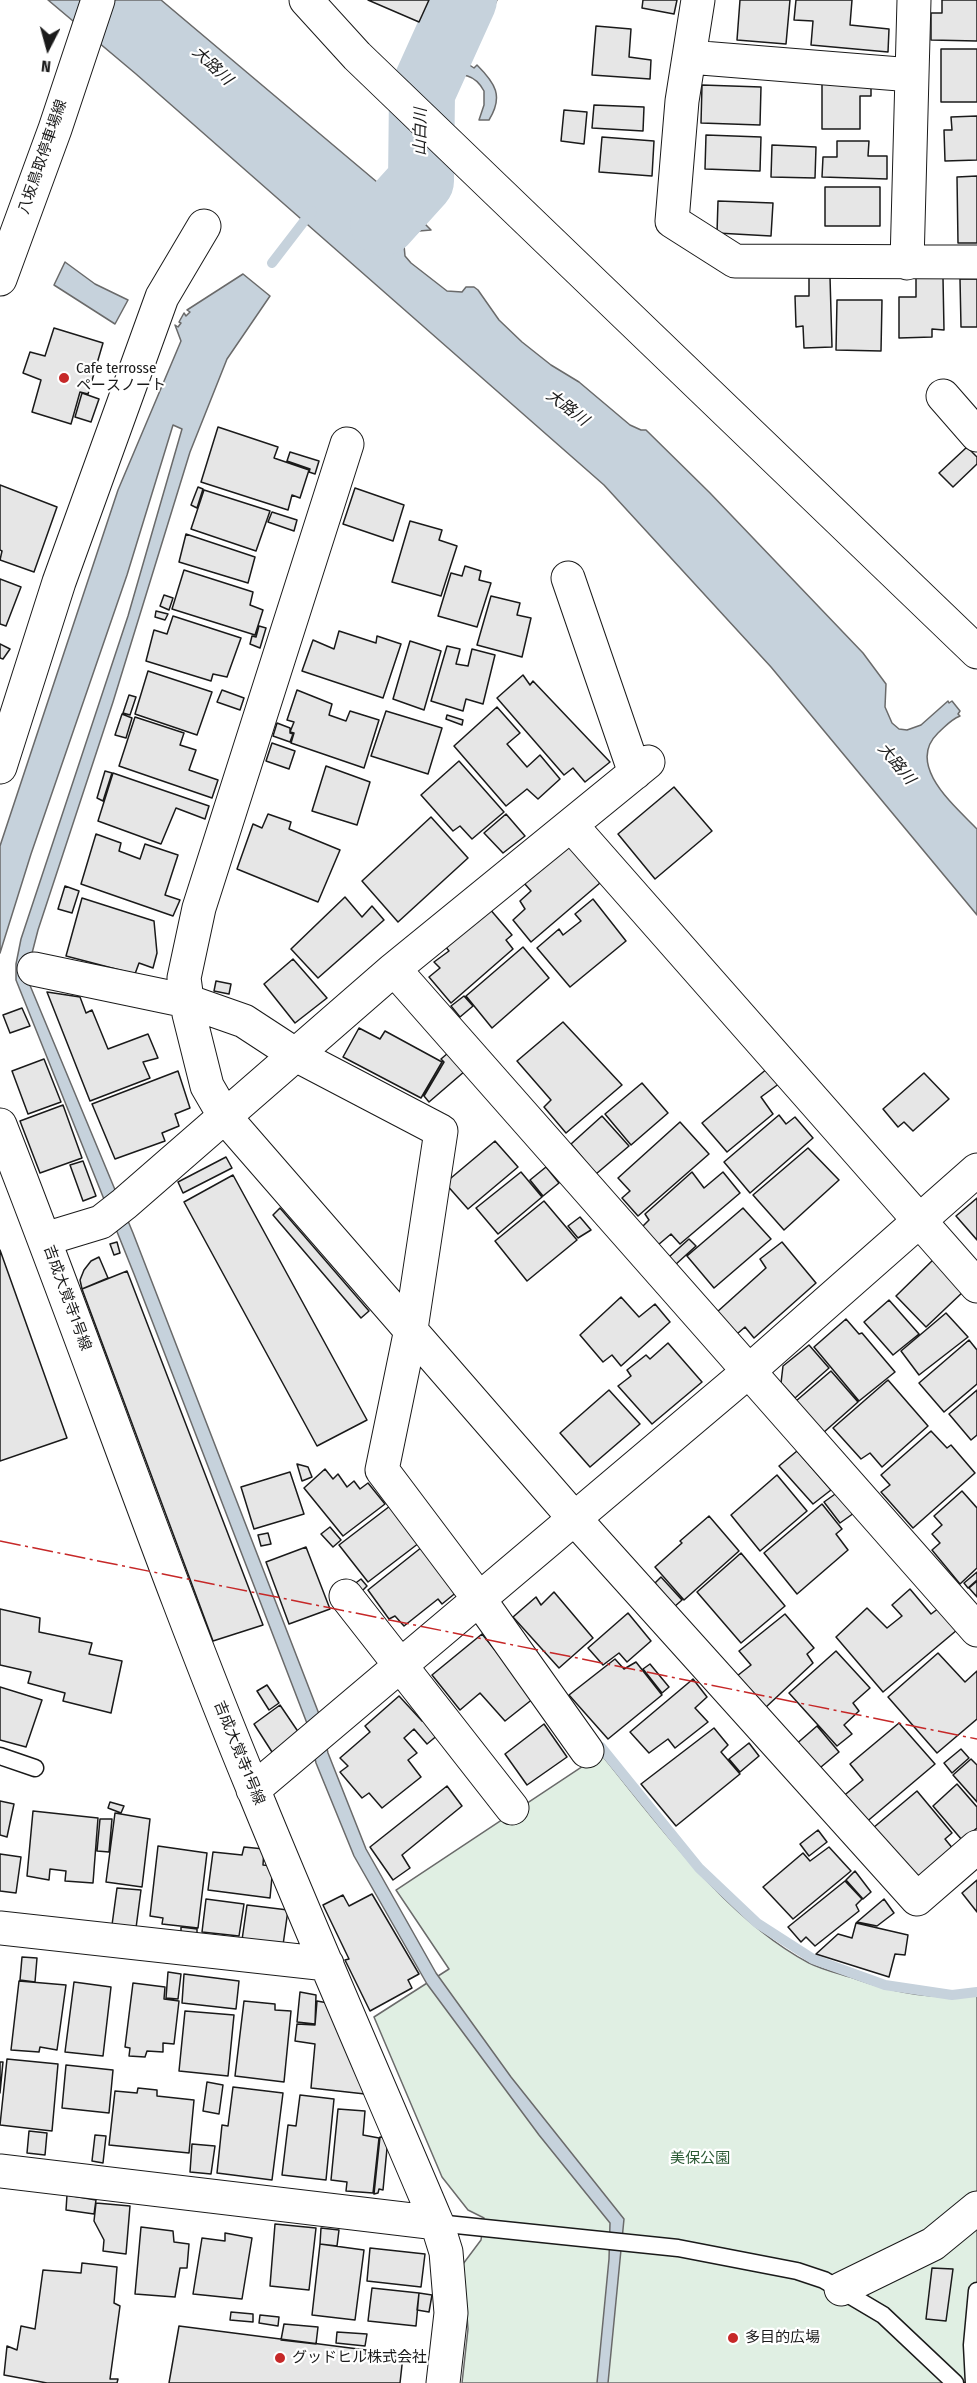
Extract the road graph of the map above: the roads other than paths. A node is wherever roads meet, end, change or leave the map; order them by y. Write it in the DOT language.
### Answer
graph roads {
  1 [pos="98,0"];
  2 [pos="306,0"];
  3 [pos="698,0"];
  4 [pos="914,0"];
  5 [pos="689,57"];
  6 [pos="912,75"];
  7 [pos="204,226"];
  8 [pos="977,262"];
  9 [pos="907,263"];
  10 [pos="0,279"];
  11 [pos="943,396"];
  12 [pos="977,435"];
  13 [pos="347,444"];
  14 [pos="568,578"];
  15 [pos="977,652"];
  16 [pos="0,767"];
  17 [pos="571,825"];
  18 [pos="34,969"];
  19 [pos="394,969"];
  20 [pos="187,1001"];
  21 [pos="296,1055"];
  22 [pos="225,1117"];
  23 [pos="0,1125"];
  24 [pos="977,1170"];
  25 [pos="920,1220"];
  26 [pos="45,1239"];
  27 [pos="977,1286"];
  28 [pos="411,1329"];
  29 [pos="749,1371"];
  30 [pos="574,1518"];
  31 [pos="346,1596"];
  32 [pos="479,1599"];
  33 [pos="977,1630"];
  34 [pos="401,1665"];
  35 [pos="587,1751"];
  36 [pos="0,1756"];
  37 [pos="35,1768"];
  38 [pos="253,1790"];
  39 [pos="512,1808"];
  40 [pos="977,1847"];
  41 [pos="0,1928"];
  42 [pos="327,1964"];
  43 [pos="0,2170"];
  44 [pos="977,2208"];
  45 [pos="437,2223"];
  46 [pos="841,2289"];
  47 [pos="977,2290"];
  48 [pos="443,2383"];
  49 [pos="955,2383"];
  50 [pos="974,2383"];
  1 -- 10 [label="street, 八坂鳥取停車場線"];
  2 -- 15 [label="street"];
  3 -- 5 [label="street"];
  4 -- 6 [label="street"];
  5 -- 6 [label="street"];
  5 -- 9 [label="street"];
  6 -- 9 [label="street"];
  7 -- 16 [label="street"];
  8 -- 9 [label="street"];
  11 -- 12 [label="street"];
  13 -- 20 [label="street"];
  14 -- 17 [label="street"];
  17 -- 19 [label="street"];
  17 -- 25 [label="street"];
  18 -- 20 [label="street"];
  19 -- 21 [label="street"];
  19 -- 29 [label="street"];
  20 -- 21 [label="street"];
  20 -- 22 [label="street"];
  21 -- 22 [label="street"];
  21 -- 28 [label="street"];
  22 -- 26 [label="street"];
  22 -- 28 [label="street"];
  23 -- 26 [label="street, 吉成大覚寺1号線"];
  24 -- 25 [label="street"];
  25 -- 27 [label="street"];
  25 -- 29 [label="street"];
  26 -- 38 [label="street, 吉成大覚寺1号線"];
  28 -- 30 [label="street"];
  28 -- 32 [label="street"];
  29 -- 30 [label="street"];
  29 -- 33 [label="street"];
  30 -- 32 [label="street"];
  30 -- 40 [label="street"];
  31 -- 34 [label="street"];
  32 -- 34 [label="street"];
  32 -- 35 [label="street"];
  34 -- 38 [label="street"];
  34 -- 39 [label="street"];
  36 -- 37 [label="lane"];
  38 -- 42 [label="street, 吉成大覚寺1号線"];
  41 -- 42 [label="street"];
  42 -- 45 [label="street, 吉成大覚寺1号線"];
  43 -- 45 [label="street"];
  44 -- 46 [label="street"];
  45 -- 46 [label="lane"];
  45 -- 48 [label="street, 吉成大覚寺1号線"];
  46 -- 49 [label="lane"];
  47 -- 50 [label="lane"];
}
